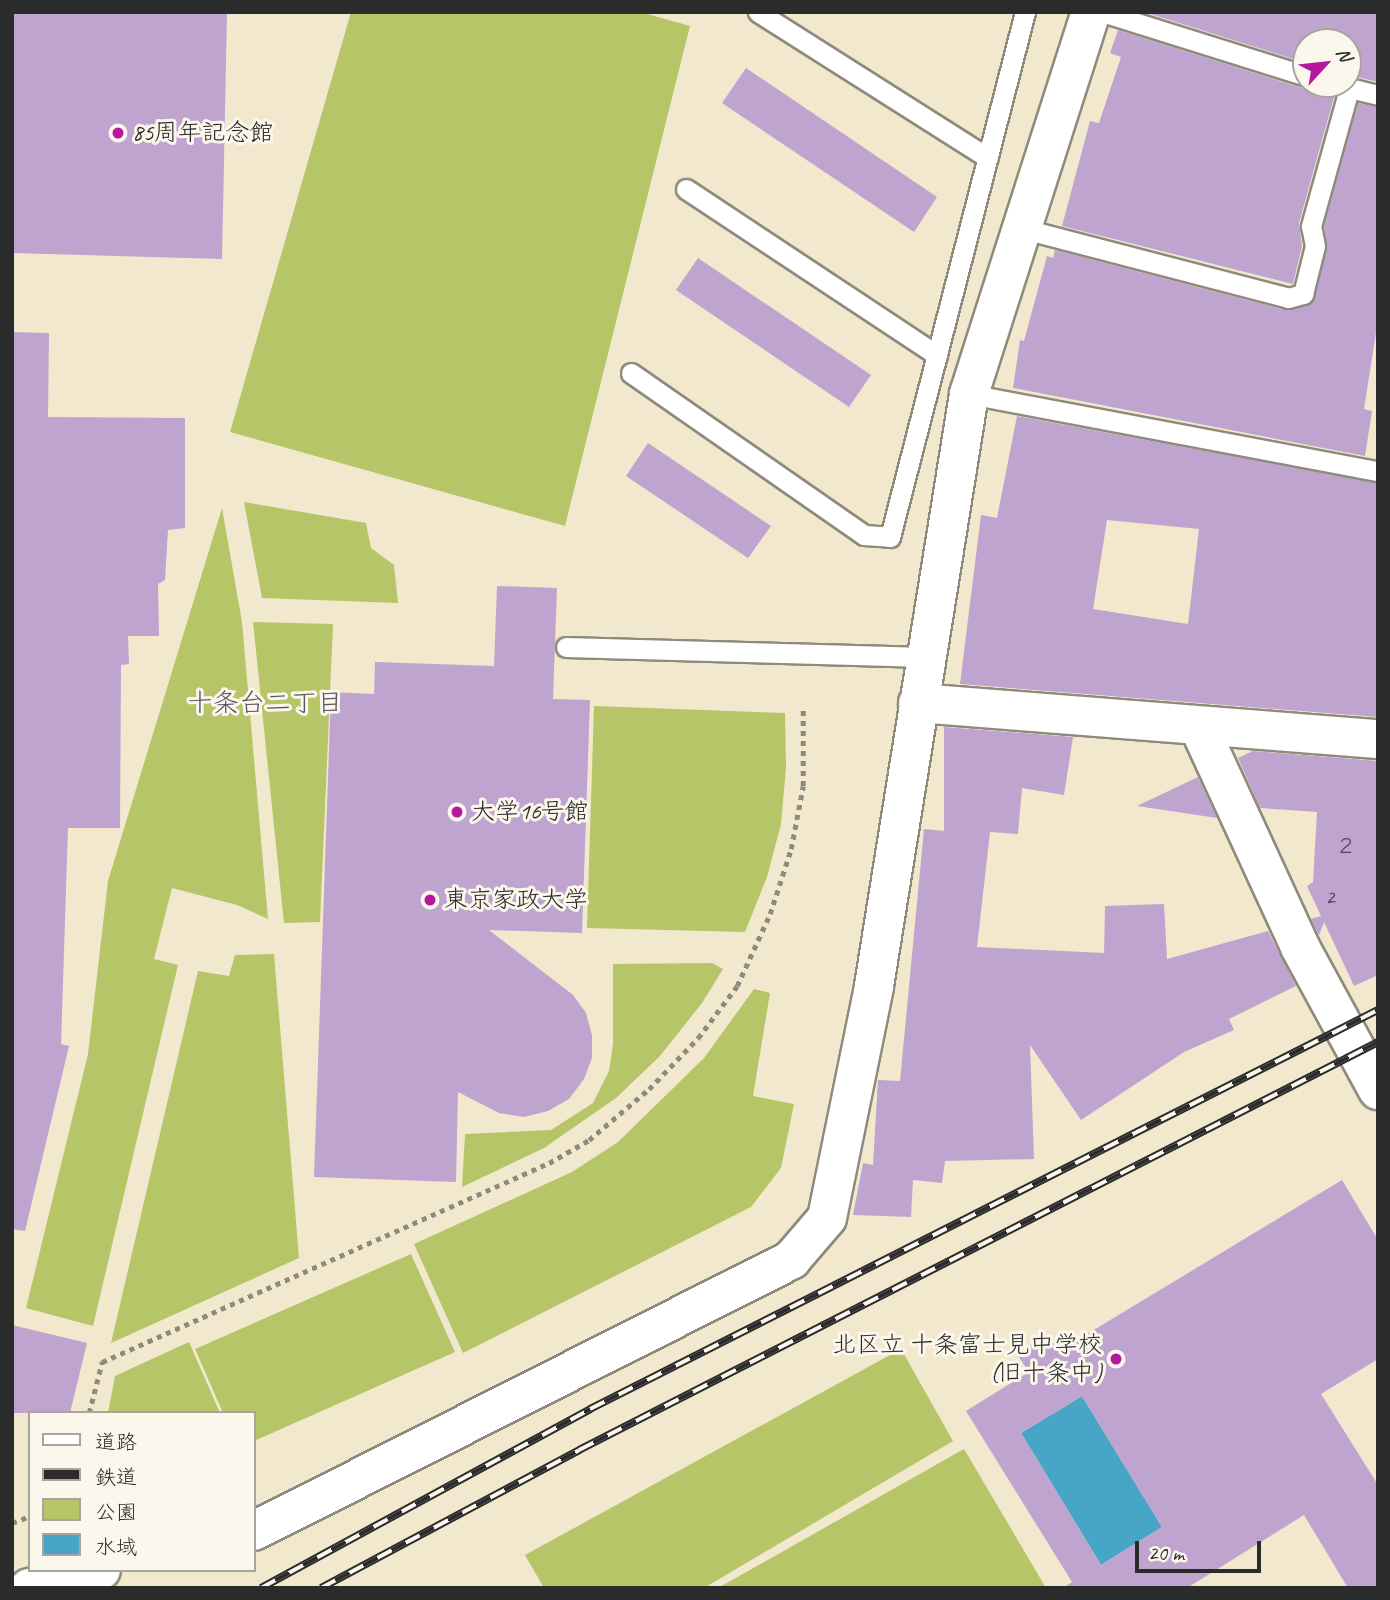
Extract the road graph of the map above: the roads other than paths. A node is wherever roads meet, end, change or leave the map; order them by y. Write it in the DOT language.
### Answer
graph roads {
  1 [pos="758,12"];
  2 [pos="1025,12"];
  3 [pos="1091,12"];
  4 [pos="1102,12"];
  5 [pos="1292,72"];
  6 [pos="1339,98"];
  7 [pos="988,158"];
  8 [pos="686,189"];
  9 [pos="1024,229"];
  10 [pos="937,355"];
  11 [pos="631,373"];
  12 [pos="969,394"];
  13 [pos="1378,471"];
  14 [pos="566,647"];
  15 [pos="926,657"];
  16 [pos="918,703"];
  17 [pos="1199,727"];
  18 [pos="1378,739"];
  19 [pos="1377,1086"];
  20 [pos="256,1530"];
  21 [pos="93,1572"];
  22 [pos="29,1588"];
  1 -- 7 [label="lane"];
  2 -- 7 [label="lane"];
  3 -- 9 [label="street"];
  4 -- 5 [label="lane"];
  6 -- 9 [label="lane"];
  7 -- 10 [label="lane"];
  8 -- 10 [label="lane"];
  9 -- 12 [label="street"];
  10 -- 11 [label="lane"];
  12 -- 13 [label="lane"];
  12 -- 15 [label="street"];
  14 -- 15 [label="lane"];
  15 -- 16 [label="street"];
  16 -- 17 [label="street"];
  16 -- 20 [label="street"];
  17 -- 18 [label="street"];
  17 -- 19 [label="street"];
  21 -- 22 [label="street"];
}
